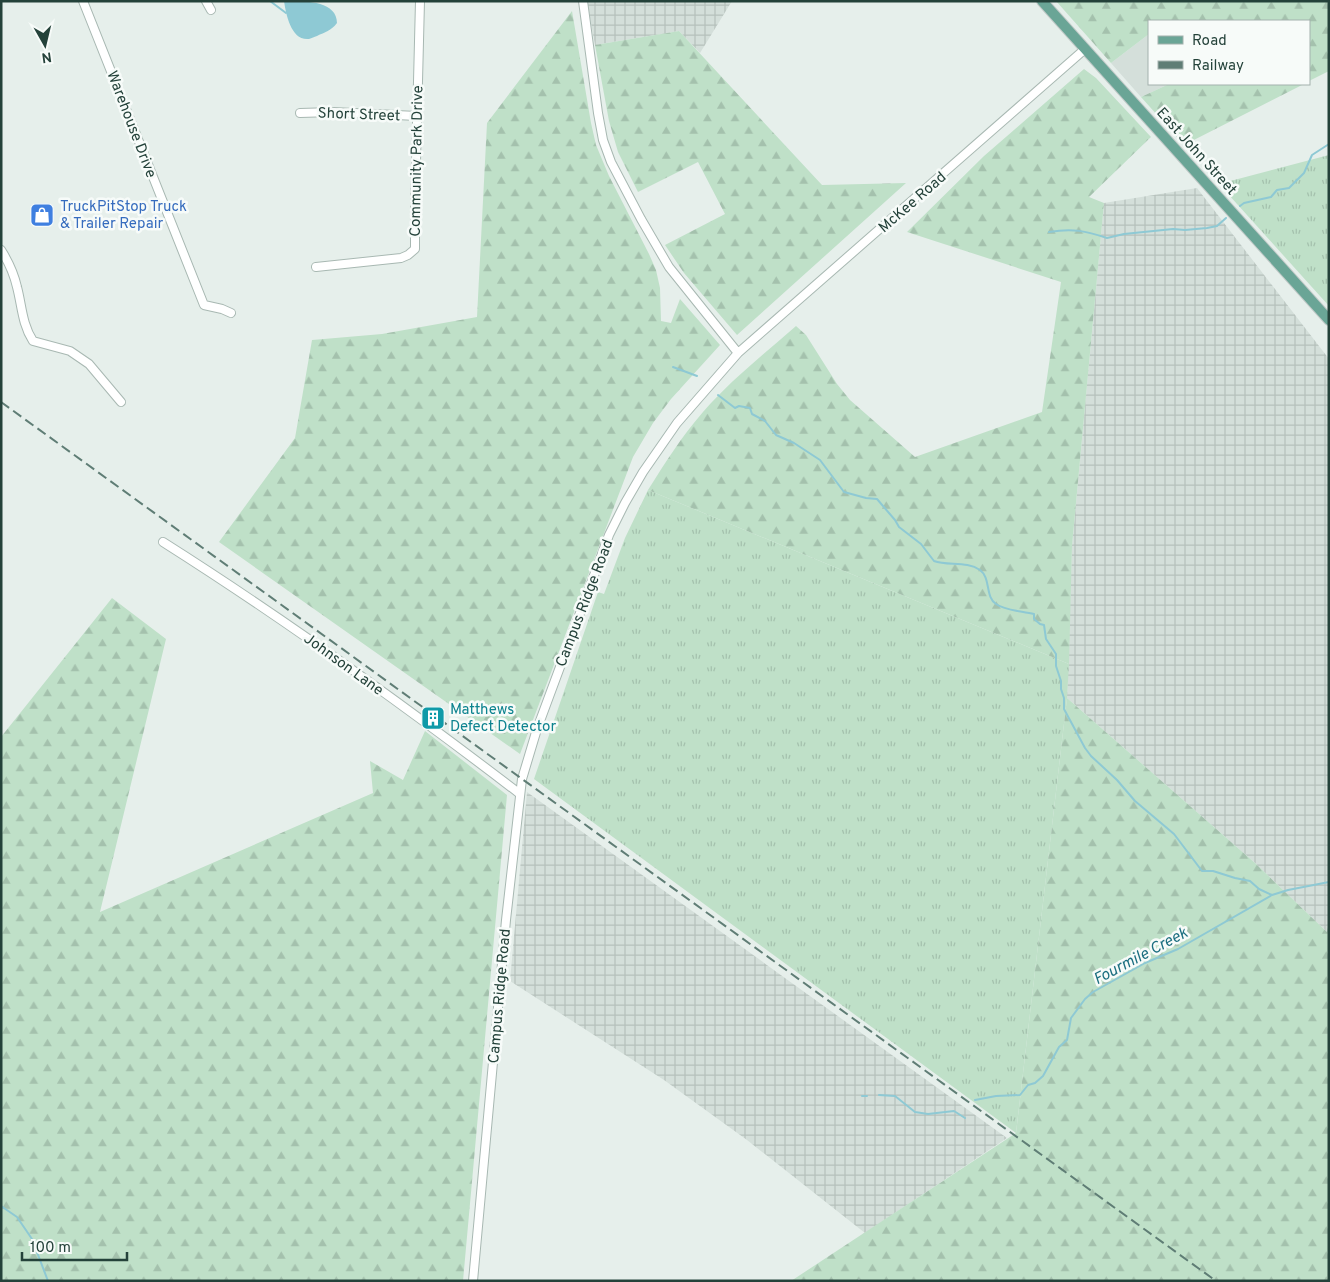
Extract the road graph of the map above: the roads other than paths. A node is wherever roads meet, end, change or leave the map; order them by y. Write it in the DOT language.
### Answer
graph roads {
  1 [pos="83,1"];
  2 [pos="206,1"];
  3 [pos="420,1"];
  4 [pos="583,1"];
  5 [pos="1042,1"];
  6 [pos="212,10"];
  7 [pos="1085,49"];
  8 [pos="300,113"];
  9 [pos="417,116"];
  10 [pos="1,250"];
  11 [pos="316,267"];
  12 [pos="231,313"];
  13 [pos="1329,320"];
  14 [pos="738,353"];
  15 [pos="121,402"];
  16 [pos="163,542"];
  17 [pos="520,794"];
  18 [pos="473,1281"];
  1 -- 12 [label="street, Warehouse Drive"];
  2 -- 6 [label="street"];
  3 -- 9 [label="street, Community Park Drive"];
  4 -- 14 [label="street"];
  5 -- 7 [label="main road, East John Street"];
  7 -- 13 [label="main road, East John Street"];
  7 -- 14 [label="street, McKee Road"];
  8 -- 9 [label="street, Short Street"];
  9 -- 11 [label="street, Community Park Drive"];
  10 -- 15 [label="street"];
  14 -- 17 [label="street, Campus Ridge Road"];
  16 -- 17 [label="street, Johnson Lane"];
  17 -- 18 [label="street, Campus Ridge Road"];
}
